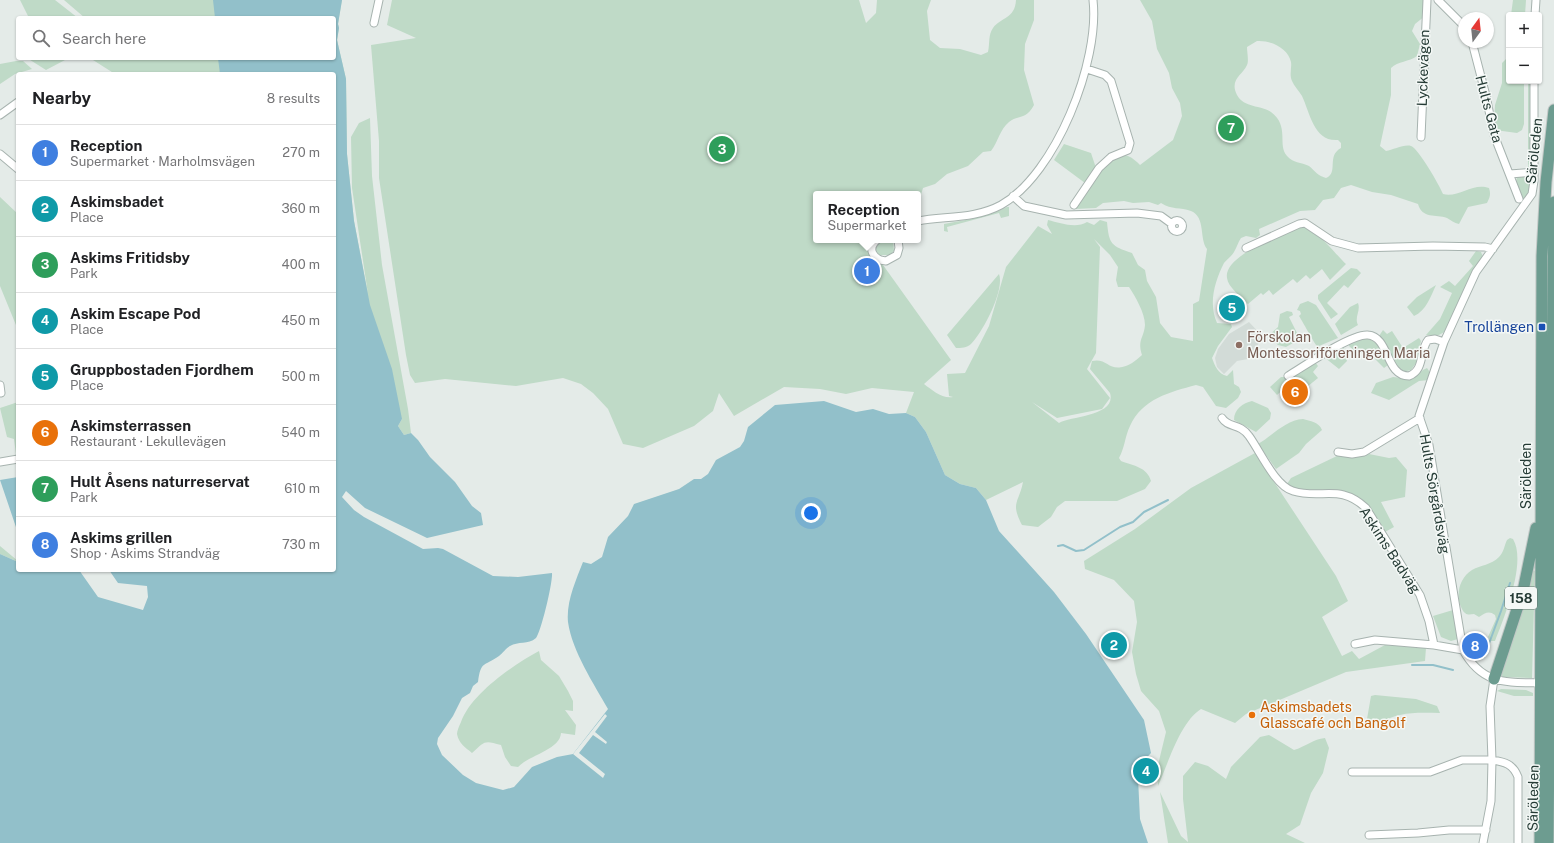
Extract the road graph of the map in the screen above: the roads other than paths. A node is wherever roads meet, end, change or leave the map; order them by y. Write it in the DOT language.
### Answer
graph roads {
  1 [pos="379,0"];
  2 [pos="1093,0"];
  3 [pos="1427,0"];
  4 [pos="1438,0"];
  5 [pos="1536,0"];
  6 [pos="1535,12"];
  7 [pos="1458,20"];
  8 [pos="374,23"];
  9 [pos="1474,48"];
  10 [pos="1087,69"];
  11 [pos="1534,84"];
  12 [pos="16,103"];
  13 [pos="1554,110"];
  14 [pos="0,115"];
  15 [pos="1421,137"];
  16 [pos="0,154"];
  17 [pos="16,167"];
  18 [pos="1534,172"];
  19 [pos="1510,174"];
  20 [pos="1013,196"];
  21 [pos="1519,198"];
  22 [pos="1554,202"];
  23 [pos="1074,205"];
  24 [pos="921,221"];
  25 [pos="1172,224"];
  26 [pos="873,243"];
  27 [pos="898,243"];
  28 [pos="1246,248"];
  29 [pos="1493,249"];
  30 [pos="1444,342"];
  31 [pos="1288,376"];
  32 [pos="0,385"];
  33 [pos="1,393"];
  34 [pos="1222,418"];
  35 [pos="1420,418"];
  36 [pos="1338,452"];
  37 [pos="16,459"];
  38 [pos="0,462"];
  39 [pos="1541,514"];
  40 [pos="1355,644"];
  41 [pos="1434,645"];
  42 [pos="1463,650"];
  43 [pos="1494,679"];
  44 [pos="1548,683"];
  45 [pos="1492,760"];
  46 [pos="1352,772"];
  47 [pos="1486,830"];
  48 [pos="1554,832"];
  49 [pos="1369,835"];
  50 [pos="1483,843"];
  51 [pos="1518,843"];
  52 [pos="1540,843"];
  53 [pos="1549,843"];
  1 -- 8 [label="street"];
  2 -- 10 [label="street"];
  3 -- 15 [label="street, Lyckevägen"];
  4 -- 7 [label="street"];
  5 -- 6 [label="street"];
  9 -- 19 [label="street, Hults Gata"];
  10 -- 20 [label="street"];
  10 -- 23 [label="street"];
  11 -- 18 [label="street"];
  12 -- 14 [label="street"];
  13 -- 39 [label="main road, Säröleden / 158"];
  16 -- 17 [label="street"];
  18 -- 19 [label="street"];
  18 -- 29 [label="street, Hults Sörgårdsväg"];
  19 -- 21 [label="street, Hults Gata"];
  20 -- 24 [label="street"];
  20 -- 25 [label="street"];
  22 -- 44 [label="main road, Säröleden / 158"];
  26 -- 27 [label="street"];
  28 -- 29 [label="street"];
  29 -- 30 [label="street, Hults Sörgårdsväg"];
  30 -- 31 [label="street"];
  30 -- 35 [label="street, Hults Sörgårdsväg"];
  32 -- 33 [label="street"];
  34 -- 41 [label="street, Askims Badväg"];
  35 -- 36 [label="street"];
  35 -- 42 [label="street, Hults Sörgårdsväg"];
  37 -- 38 [label="street"];
  39 -- 43 [label="main road, 158"];
  39 -- 44 [label="main road, Säröleden / 158"];
  40 -- 41 [label="street"];
  41 -- 42 [label="street"];
  42 -- 43 [label="street"];
  43 -- 44 [label="street"];
  43 -- 45 [label="street"];
  44 -- 52 [label="main road, Säröleden / 158"];
  44 -- 53 [label="main road, Säröleden / 158"];
  45 -- 46 [label="street"];
  45 -- 47 [label="street"];
  45 -- 51 [label="street"];
  47 -- 49 [label="street"];
  47 -- 50 [label="street"];
  48 -- 53 [label="main road, 158"];
}
